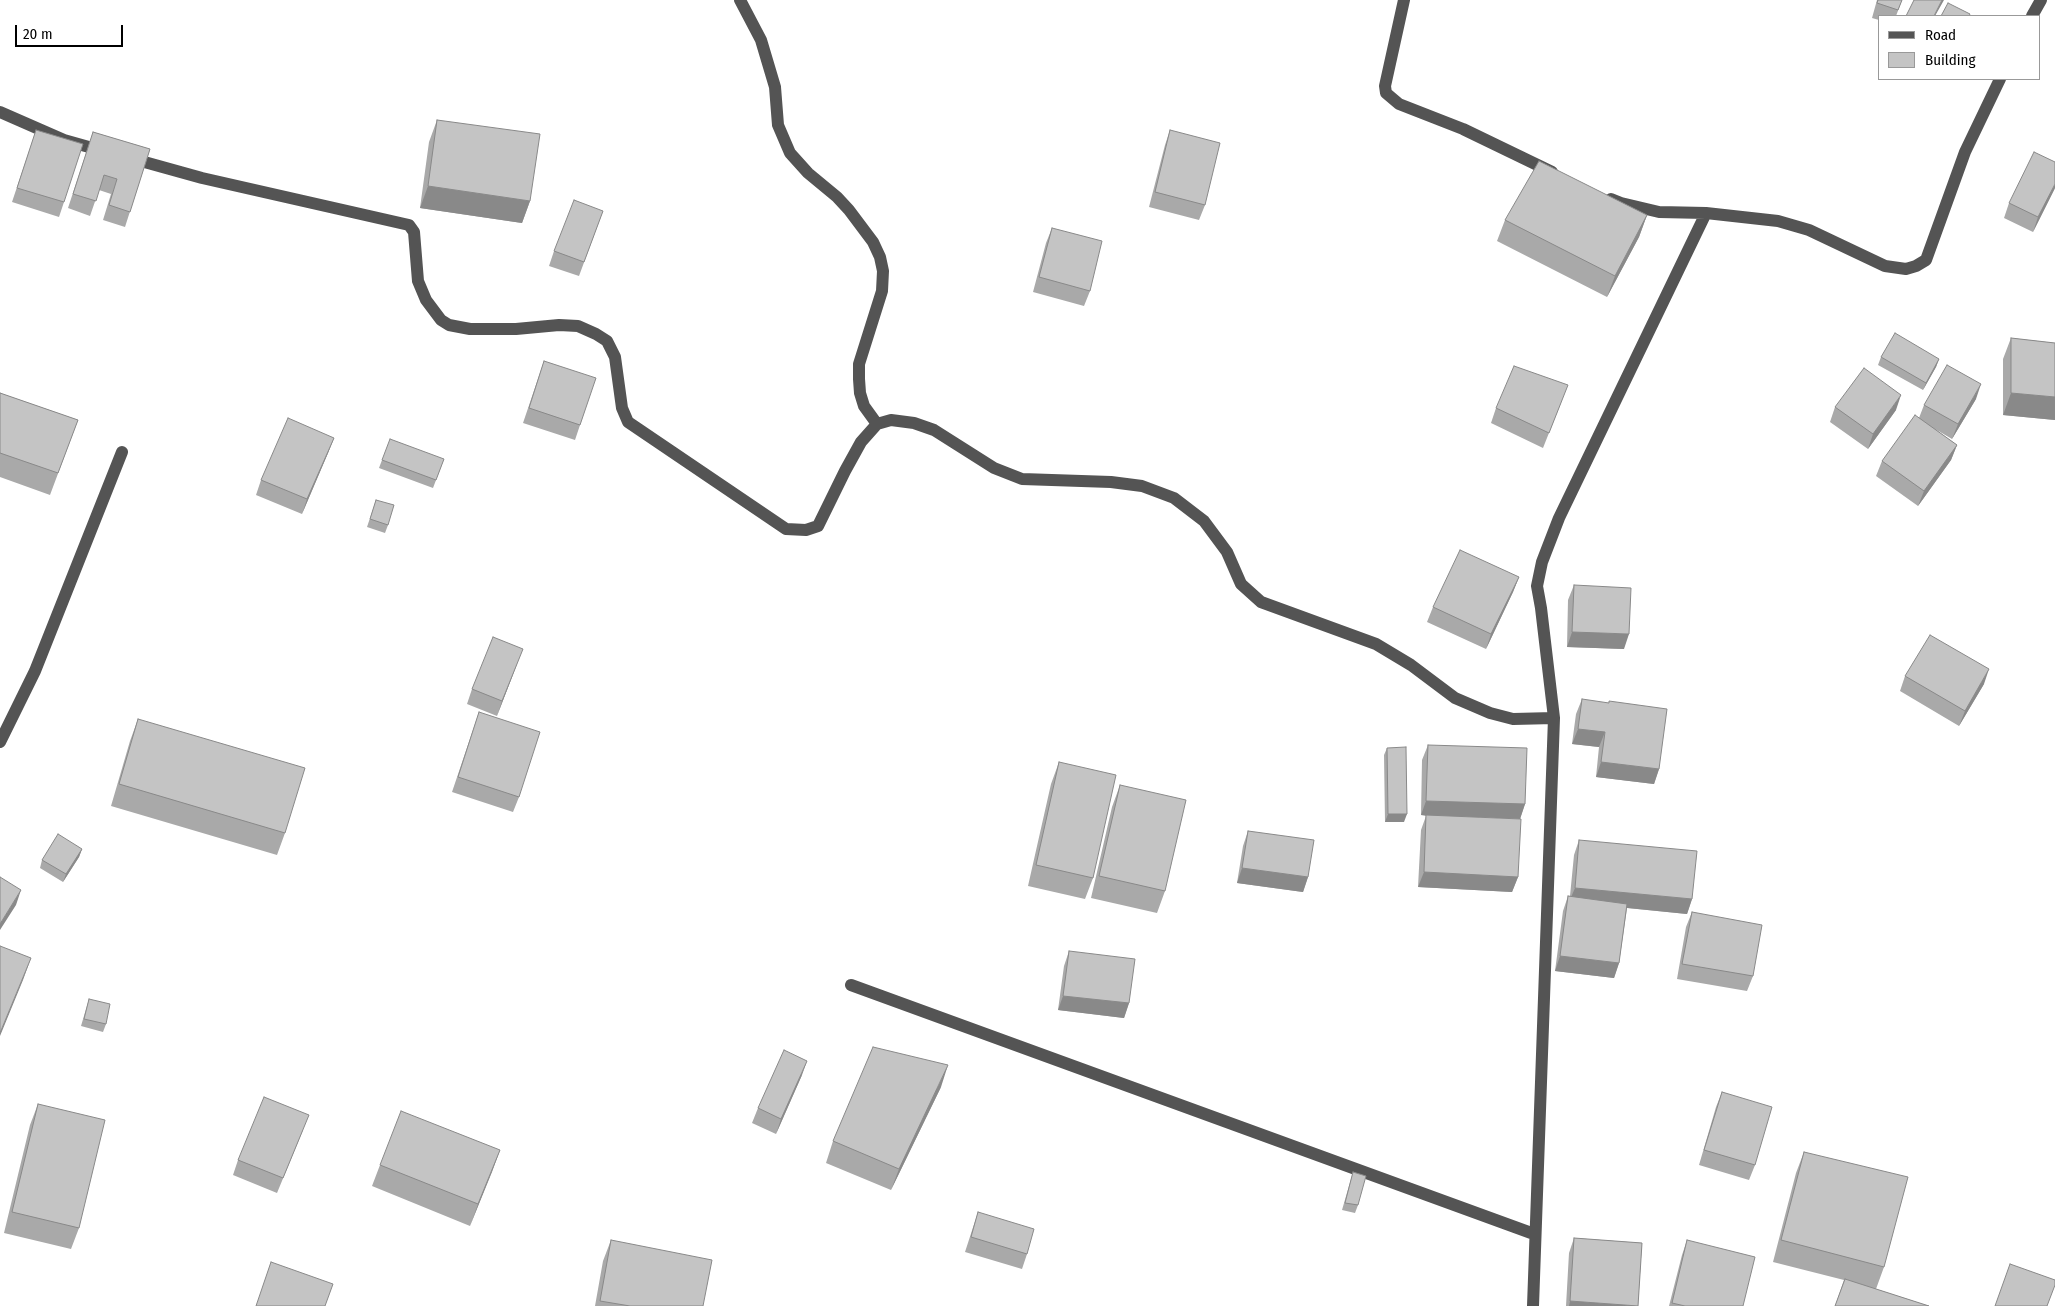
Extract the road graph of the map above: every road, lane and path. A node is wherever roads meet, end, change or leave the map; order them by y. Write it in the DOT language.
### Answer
graph roads {
  1 [pos="740,0"];
  2 [pos="1404,0"];
  3 [pos="2041,0"];
  4 [pos="2033,15"];
  5 [pos="2000,80"];
  6 [pos="0,112"];
  7 [pos="1562,177"];
  8 [pos="1601,195"];
  9 [pos="1706,213"];
  10 [pos="877,424"];
  11 [pos="122,452"];
  12 [pos="1554,718"];
  13 [pos="0,741"];
  14 [pos="851,985"];
  15 [pos="1534,1234"];
  16 [pos="1533,1306"];
  1 -- 10 [label="street"];
  2 -- 7 [label="street"];
  3 -- 4 [label="street"];
  5 -- 9 [label="street"];
  6 -- 10 [label="street"];
  8 -- 9 [label="street"];
  9 -- 12 [label="street"];
  10 -- 12 [label="street"];
  11 -- 13 [label="street"];
  12 -- 15 [label="street"];
  14 -- 15 [label="street"];
  15 -- 16 [label="street"];
}
